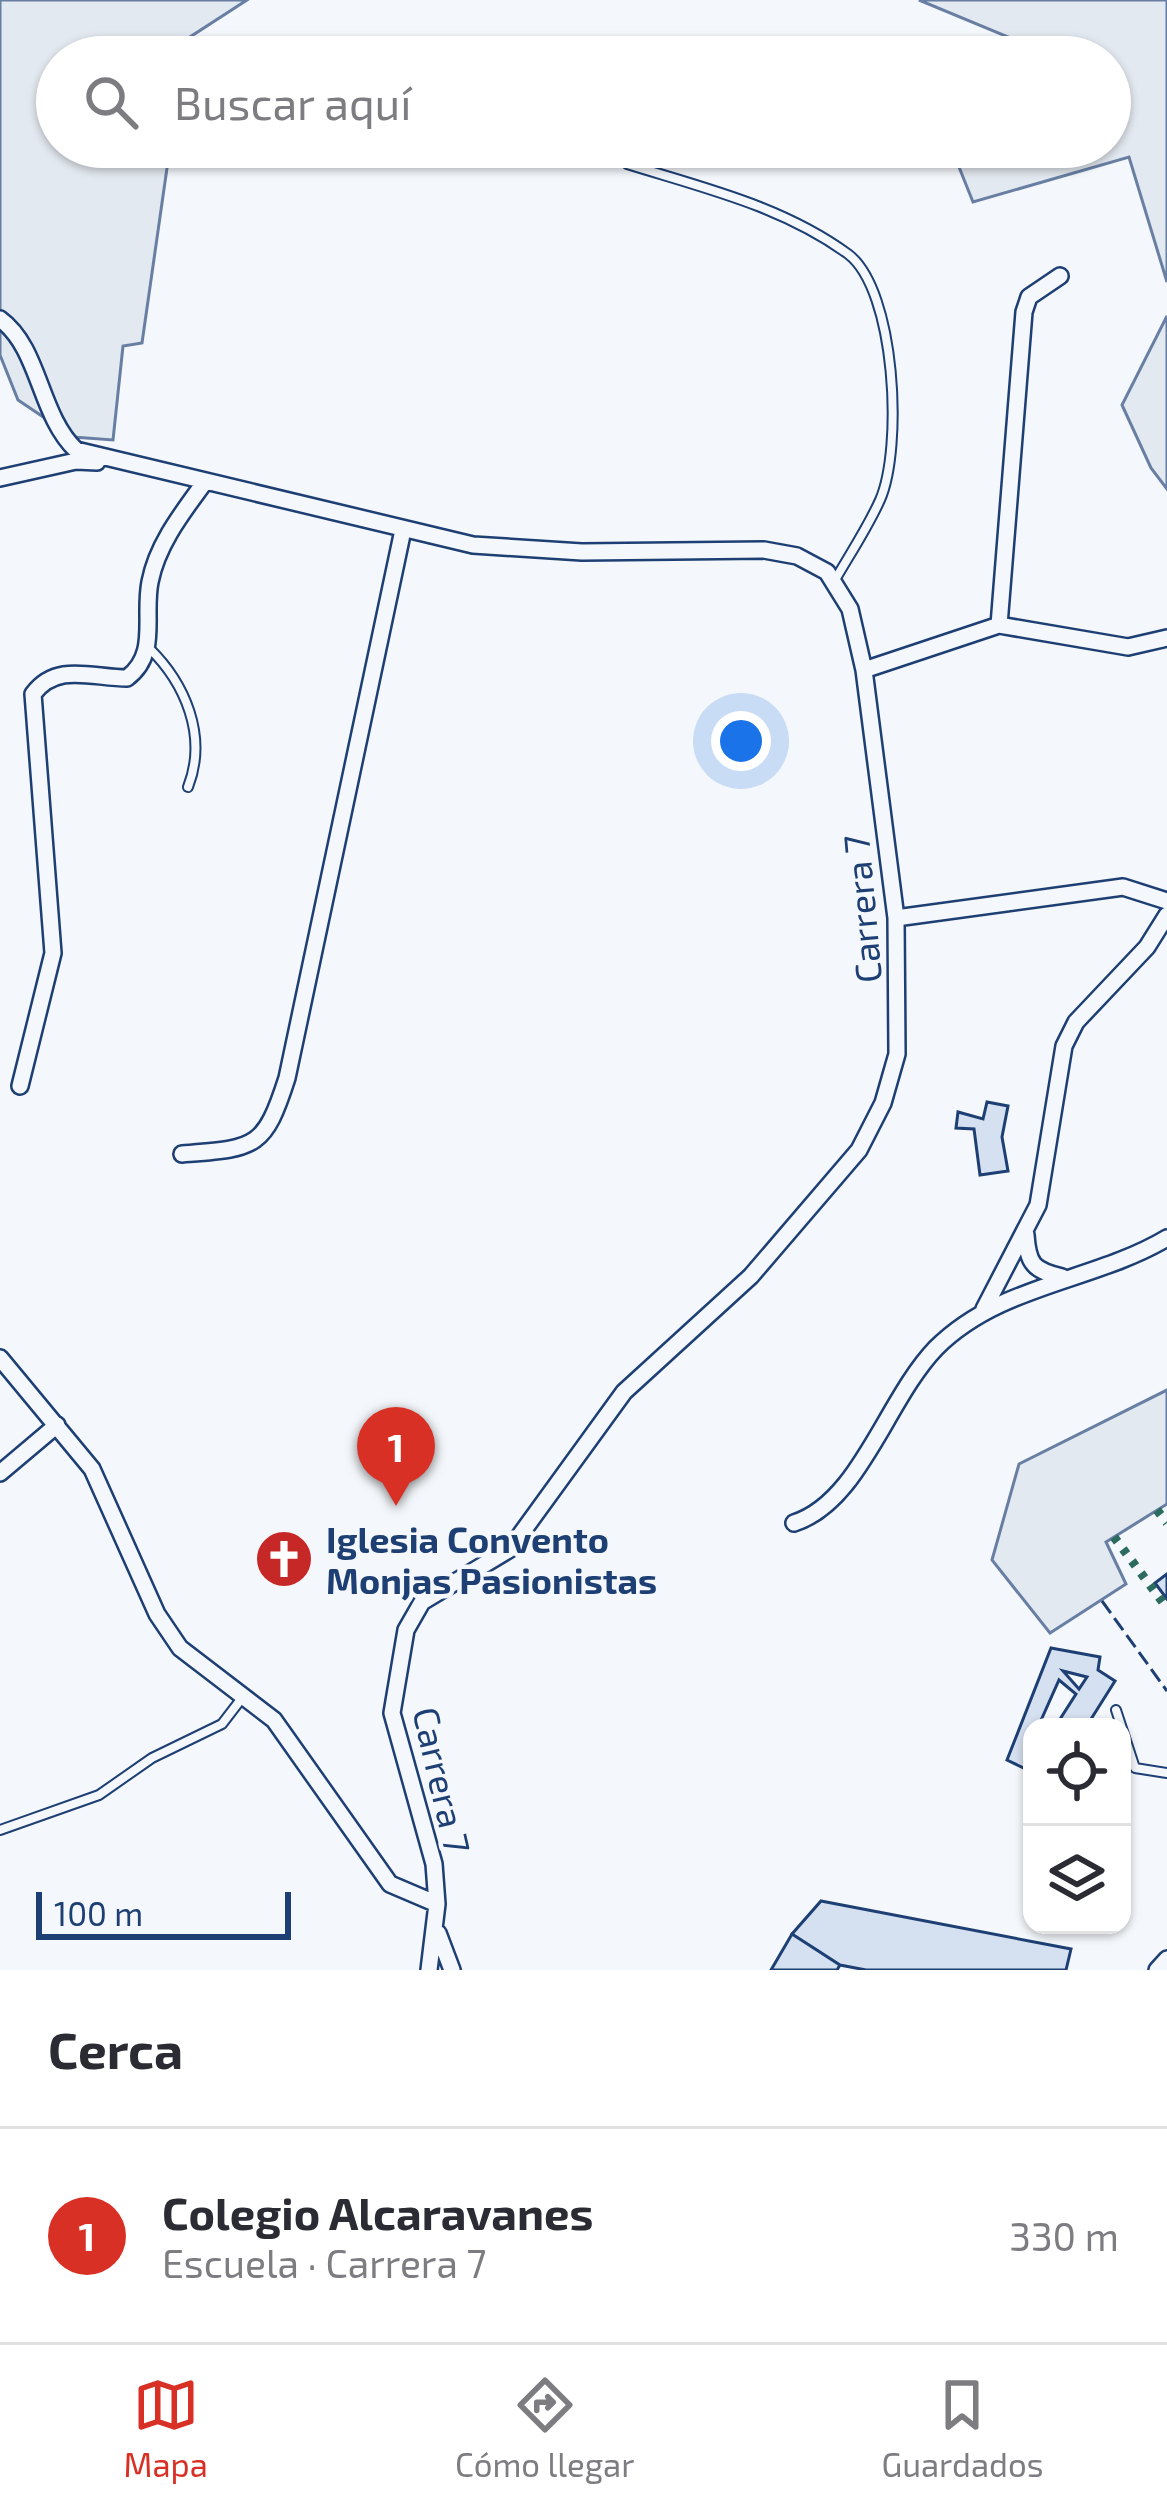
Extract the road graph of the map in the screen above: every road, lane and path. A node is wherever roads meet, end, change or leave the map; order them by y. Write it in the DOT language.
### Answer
graph roads {
  1 [pos="640,168"];
  2 [pos="1060,276"];
  3 [pos="0,319"];
  4 [pos="119,463"];
  5 [pos="0,478"];
  6 [pos="204,483"];
  7 [pos="403,530"];
  8 [pos="835,580"];
  9 [pos="999,625"];
  10 [pos="1167,638"];
  11 [pos="147,646"];
  12 [pos="864,670"];
  13 [pos="188,787"];
  14 [pos="1167,902"];
  15 [pos="1167,915"];
  16 [pos="896,918"];
  17 [pos="20,1085"];
  18 [pos="182,1154"];
  19 [pos="1026,1235"];
  20 [pos="1167,1238"];
  21 [pos="1065,1278"];
  22 [pos="982,1310"];
  23 [pos="0,1360"];
  24 [pos="57,1425"];
  25 [pos="0,1473"];
  26 [pos="794,1523"];
  27 [pos="243,1696"];
  28 [pos="1116,1710"];
  29 [pos="1119,1718"];
  30 [pos="1131,1755"];
  31 [pos="1167,1773"];
  32 [pos="0,1830"];
  33 [pos="436,1904"];
  34 [pos="435,1925"];
  35 [pos="1167,1959"];
  36 [pos="429,1970"];
  37 [pos="452,1970"];
  38 [pos="1157,1970"];
  1 -- 8 [label="lane"];
  2 -- 9 [label="street"];
  3 -- 4 [label="street"];
  4 -- 5 [label="street"];
  4 -- 6 [label="street"];
  6 -- 7 [label="street"];
  6 -- 11 [label="street"];
  7 -- 8 [label="street"];
  7 -- 18 [label="street"];
  8 -- 12 [label="street, Carrera 7"];
  9 -- 10 [label="street"];
  9 -- 12 [label="street"];
  11 -- 13 [label="lane"];
  11 -- 17 [label="street"];
  12 -- 16 [label="street, Carrera 7"];
  14 -- 16 [label="street"];
  15 -- 19 [label="street"];
  16 -- 33 [label="street, Carrera 7"];
  19 -- 21 [label="street"];
  19 -- 22 [label="street"];
  20 -- 21 [label="street"];
  21 -- 22 [label="street"];
  22 -- 26 [label="street"];
  23 -- 24 [label="street"];
  24 -- 25 [label="street"];
  24 -- 27 [label="street"];
  27 -- 32 [label="lane"];
  27 -- 33 [label="street"];
  28 -- 29 [label="lane"];
  30 -- 31 [label="lane"];
  33 -- 34 [label="street, Carrera 7"];
  34 -- 36 [label="street, Carrera 7"];
  34 -- 37 [label="street"];
  35 -- 38 [label="street"];
}
